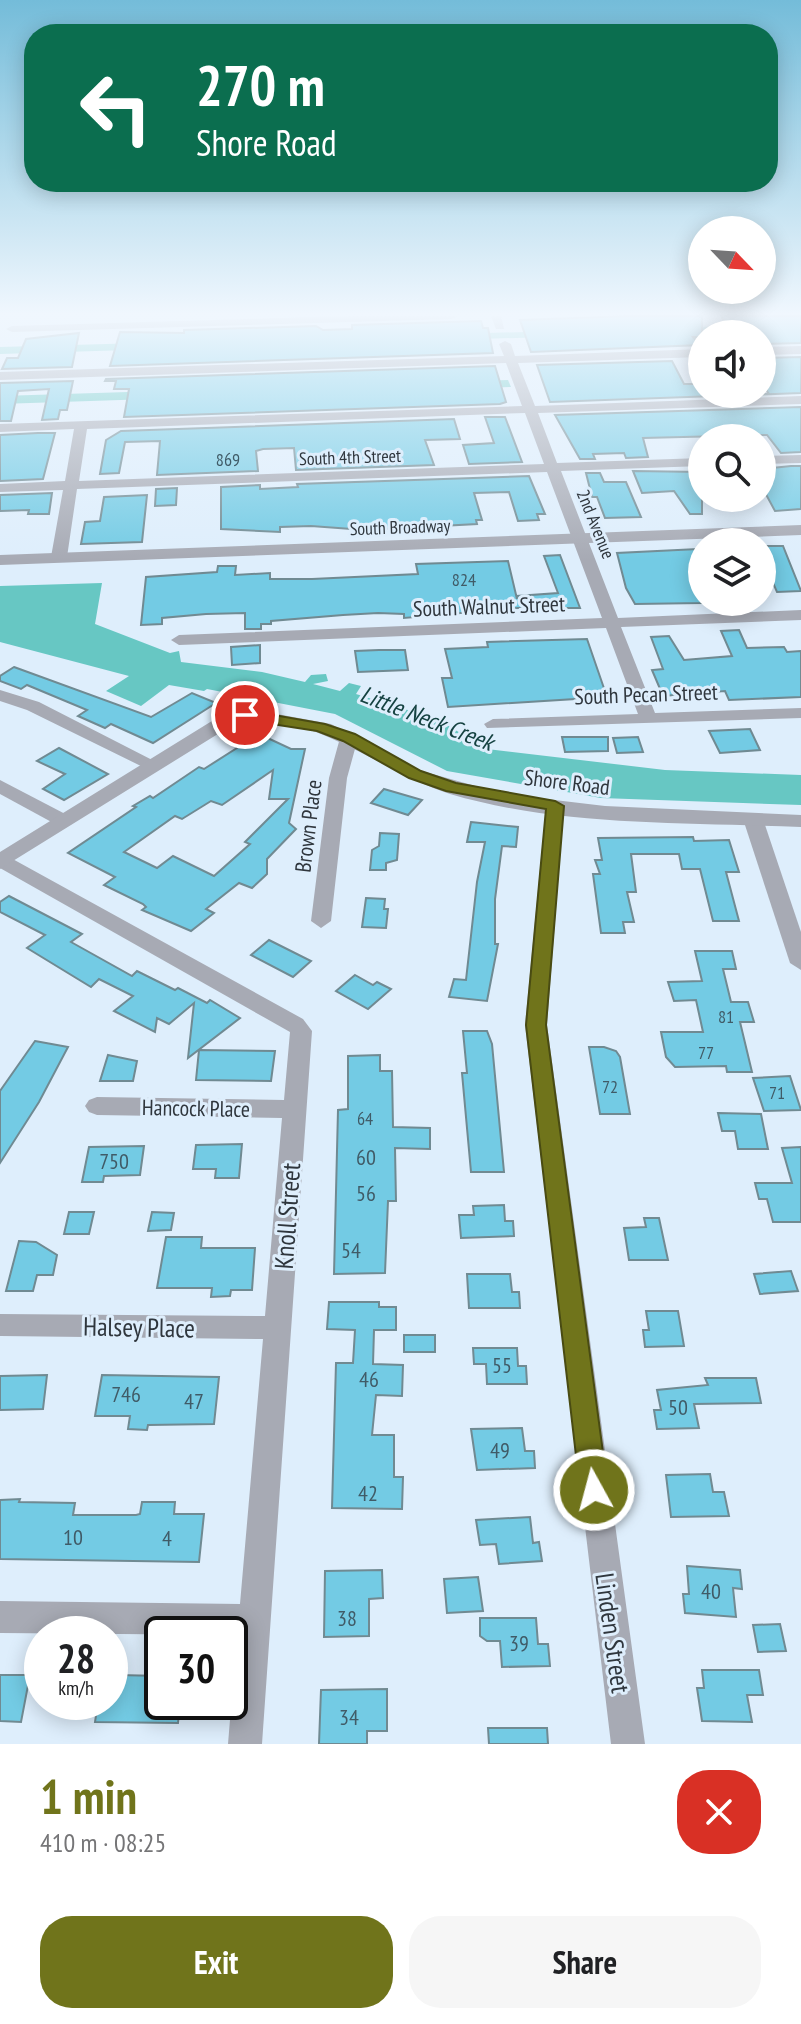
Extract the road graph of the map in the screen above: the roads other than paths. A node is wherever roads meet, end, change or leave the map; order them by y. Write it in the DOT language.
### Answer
graph roads {
  1 [pos="525,397"];
  2 [pos="801,400"];
  3 [pos="530,410"];
  4 [pos="81,425"];
  5 [pos="0,428"];
  6 [pos="801,459"];
  7 [pos="776,460"];
  8 [pos="688,463"];
  9 [pos="552,468"];
  10 [pos="71,486"];
  11 [pos="0,488"];
  12 [pos="801,530"];
  13 [pos="581,540"];
  14 [pos="59,557"];
  15 [pos="0,560"];
  16 [pos="801,615"];
  17 [pos="615,623"];
  18 [pos="179,640"];
  19 [pos="0,695"];
  20 [pos="801,713"];
  21 [pos="649,720"];
  22 [pos="493,724"];
  23 [pos="349,738"];
  24 [pos="153,765"];
  25 [pos="0,786"];
  26 [pos="555,806"];
  27 [pos="753,819"];
  28 [pos="64,821"];
  29 [pos="801,821"];
  30 [pos="1,861"];
  31 [pos="321,921"];
  32 [pos="801,963"];
  33 [pos="97,1106"];
  34 [pos="294,1109"];
  35 [pos="0,1325"];
  36 [pos="279,1328"];
  37 [pos="0,1617"];
  38 [pos="255,1620"];
  39 [pos="245,1744"];
  40 [pos="628,1744"];
  1 -- 3 [label="street, 2nd Avenue"];
  2 -- 3 [label="street"];
  3 -- 4 [label="street"];
  3 -- 9 [label="street, 2nd Avenue"];
  4 -- 5 [label="street"];
  4 -- 10 [label="street"];
  6 -- 7 [label="street"];
  8 -- 9 [label="street, South 4th Street"];
  9 -- 10 [label="street, South 4th Street"];
  9 -- 13 [label="street, 2nd Avenue"];
  10 -- 11 [label="street, South 4th Street"];
  10 -- 14 [label="street"];
  12 -- 13 [label="street, South Broadway"];
  13 -- 14 [label="street, South Broadway"];
  13 -- 17 [label="street, 2nd Avenue"];
  14 -- 15 [label="street, South Broadway"];
  16 -- 17 [label="street, South Walnut Street"];
  17 -- 18 [label="street, South Walnut Street"];
  17 -- 21 [label="street, 2nd Avenue"];
  19 -- 24 [label="street"];
  20 -- 21 [label="street, South Pecan Street"];
  21 -- 22 [label="street, South Pecan Street"];
  23 -- 24 [label="street, Shore Road"];
  23 -- 26 [label="street, Shore Road"];
  23 -- 31 [label="street, Brown Place"];
  24 -- 28 [label="street, Shore Road"];
  25 -- 28 [label="street"];
  26 -- 27 [label="street, Shore Road"];
  26 -- 40 [label="street, Linden Street"];
  27 -- 29 [label="street, Shore Road"];
  27 -- 32 [label="street"];
  28 -- 30 [label="street, Shore Road"];
  30 -- 34 [label="street, Knoll Street"];
  33 -- 34 [label="street, Hancock Place"];
  34 -- 36 [label="street, Knoll Street"];
  35 -- 36 [label="street, Halsey Place"];
  36 -- 38 [label="street, Knoll Street"];
  37 -- 38 [label="street"];
  38 -- 39 [label="street, Knoll Street"];
}
